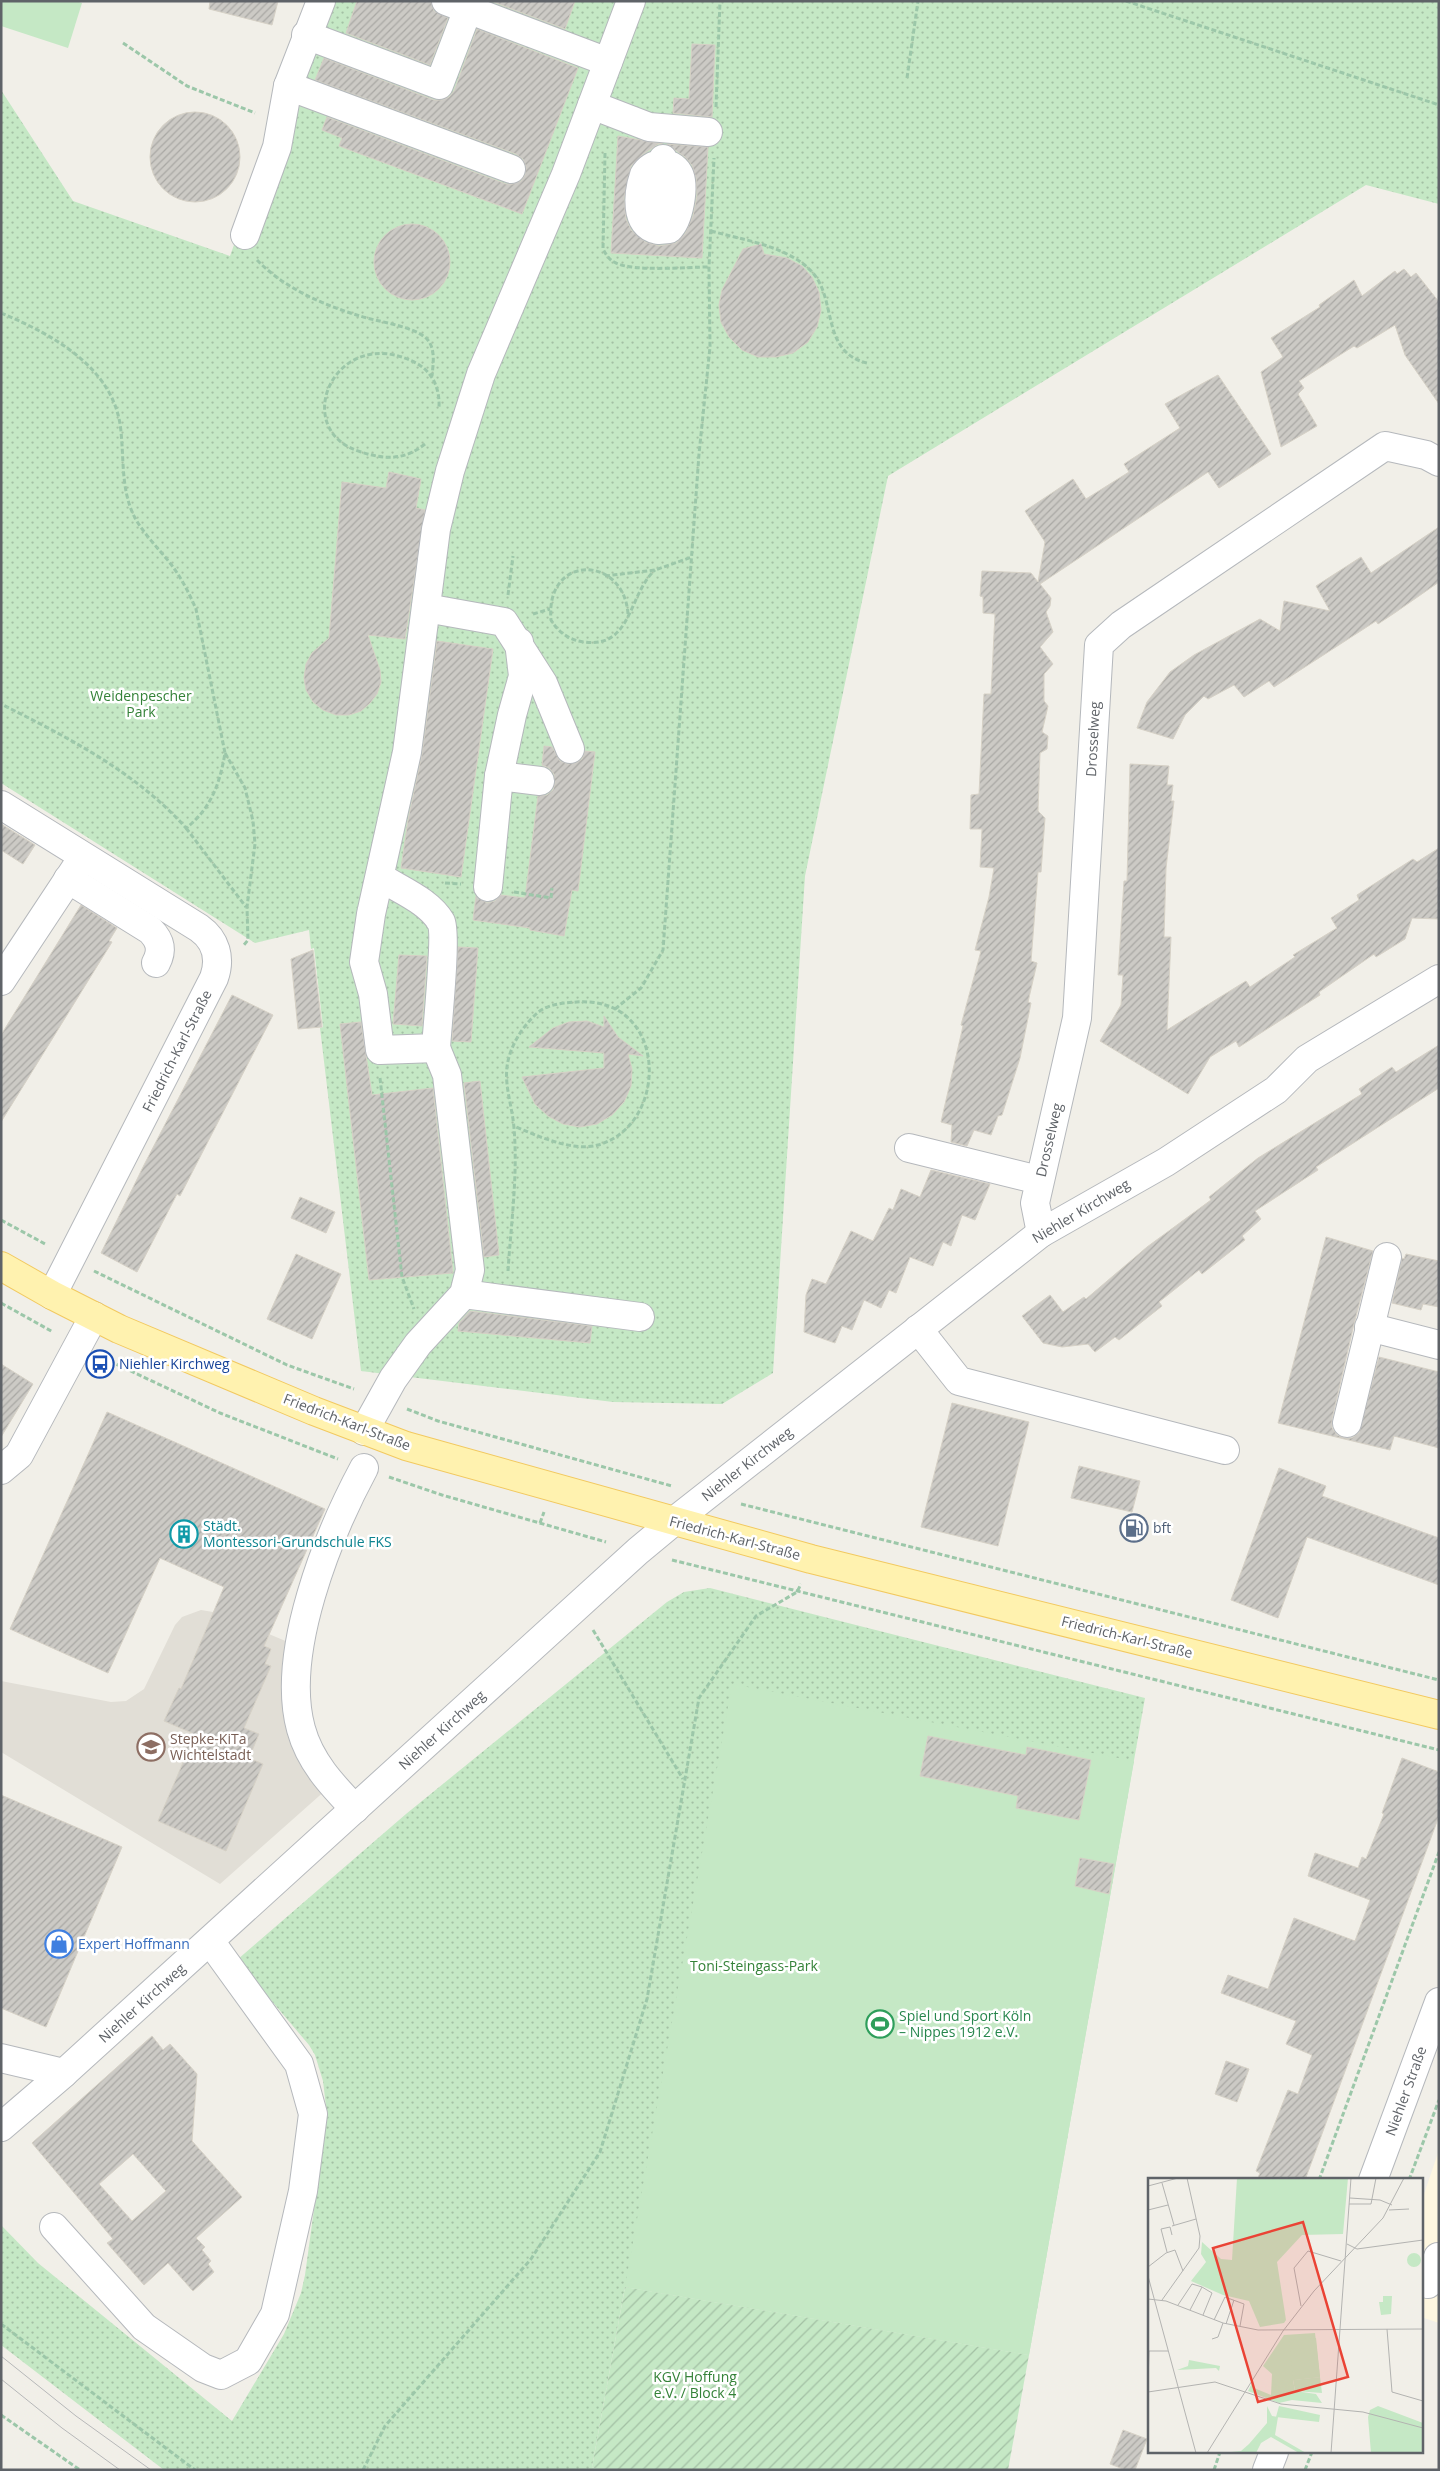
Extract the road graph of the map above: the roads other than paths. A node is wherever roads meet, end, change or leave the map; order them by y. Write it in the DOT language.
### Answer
graph roads {
  1 [pos="321,1"];
  2 [pos="631,1"];
  3 [pos="457,5"];
  4 [pos="306,35"];
  5 [pos="608,62"];
  6 [pos="288,86"];
  7 [pos="592,104"];
  8 [pos="713,132"];
  9 [pos="663,148"];
  10 [pos="511,168"];
  11 [pos="658,230"];
  12 [pos="245,235"];
  13 [pos="1439,462"];
  14 [pos="426,608"];
  15 [pos="512,632"];
  16 [pos="570,749"];
  17 [pos="499,776"];
  18 [pos="540,781"];
  19 [pos="1,805"];
  20 [pos="83,857"];
  21 [pos="380,877"];
  22 [pos="68,879"];
  23 [pos="488,887"];
  24 [pos="156,962"];
  25 [pos="1439,979"];
  26 [pos="1,980"];
  27 [pos="436,1048"];
  28 [pos="909,1148"];
  29 [pos="1039,1180"];
  30 [pos="1041,1233"];
  31 [pos="1386,1257"];
  32 [pos="1,1266"];
  33 [pos="467,1282"];
  34 [pos="52,1295"];
  35 [pos="94,1316"];
  36 [pos="640,1317"];
  37 [pos="1369,1328"];
  38 [pos="918,1330"];
  39 [pos="1439,1345"];
  40 [pos="1347,1423"];
  41 [pos="364,1431"];
  42 [pos="1225,1450"];
  43 [pos="364,1468"];
  44 [pos="1,1470"];
  45 [pos="673,1522"];
  46 [pos="1439,1715"];
  47 [pos="356,1809"];
  48 [pos="210,1941"];
  49 [pos="1439,2002"];
  50 [pos="1,2058"];
  51 [pos="64,2073"];
  52 [pos="1,2126"];
  53 [pos="1375,2178"];
  54 [pos="54,2227"];
  55 [pos="1433,2254"];
  56 [pos="1430,2284"];
  57 [pos="1273,2454"];
  58 [pos="1267,2470"];
  1 -- 4 [label="street"];
  2 -- 5 [label="street"];
  3 -- 4 [label="street"];
  3 -- 5 [label="street"];
  4 -- 6 [label="street"];
  5 -- 7 [label="street"];
  6 -- 10 [label="street"];
  6 -- 12 [label="street"];
  7 -- 9 [label="street"];
  7 -- 14 [label="street"];
  8 -- 9 [label="street"];
  9 -- 11 [label="street"];
  13 -- 29 [label="street, Drosselweg"];
  14 -- 15 [label="street"];
  14 -- 21 [label="street"];
  15 -- 16 [label="street"];
  15 -- 17 [label="street"];
  17 -- 18 [label="street"];
  17 -- 23 [label="street"];
  19 -- 20 [label="street, Friedrich-Karl-Straße"];
  20 -- 22 [label="street"];
  20 -- 34 [label="street, Friedrich-Karl-Straße"];
  21 -- 27 [label="street"];
  21 -- 27 [label="street"];
  22 -- 24 [label="street"];
  22 -- 26 [label="street"];
  25 -- 30 [label="street, Niehler Kirchweg"];
  27 -- 33 [label="street"];
  28 -- 29 [label="street"];
  29 -- 30 [label="street, Drosselweg"];
  30 -- 38 [label="street, Niehler Kirchweg"];
  31 -- 37 [label="street"];
  32 -- 34 [label="main road, Friedrich-Karl-Straße"];
  33 -- 36 [label="street"];
  33 -- 41 [label="street"];
  34 -- 35 [label="main road, Friedrich-Karl-Straße"];
  35 -- 41 [label="main road, Friedrich-Karl-Straße"];
  35 -- 44 [label="street"];
  37 -- 39 [label="street"];
  37 -- 40 [label="street"];
  38 -- 42 [label="street"];
  38 -- 45 [label="street, Niehler Kirchweg"];
  41 -- 45 [label="main road, Friedrich-Karl-Straße"];
  43 -- 47 [label="street"];
  45 -- 46 [label="main road, Friedrich-Karl-Straße"];
  45 -- 47 [label="street, Niehler Kirchweg"];
  47 -- 48 [label="street, Niehler Kirchweg"];
  48 -- 51 [label="street, Niehler Kirchweg"];
  48 -- 54 [label="street"];
  49 -- 53 [label="street, Niehler Straße"];
  50 -- 51 [label="street"];
  51 -- 52 [label="street, Niehler Kirchweg"];
  55 -- 56 [label="street"];
  57 -- 58 [label="street"];
}
